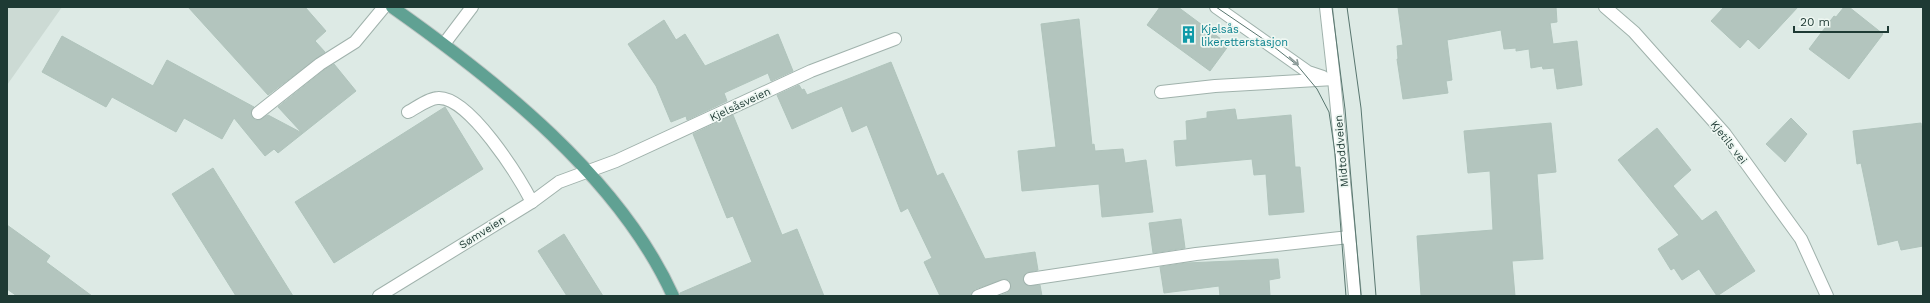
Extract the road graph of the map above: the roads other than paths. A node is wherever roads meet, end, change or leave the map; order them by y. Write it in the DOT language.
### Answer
graph roads {
  1 [pos="384,7"];
  2 [pos="392,7"];
  3 [pos="472,7"];
  4 [pos="1216,7"];
  5 [pos="1326,7"];
  6 [pos="1605,7"];
  7 [pos="895,39"];
  8 [pos="444,44"];
  9 [pos="1334,79"];
  10 [pos="1161,92"];
  11 [pos="408,112"];
  12 [pos="258,113"];
  13 [pos="586,170"];
  14 [pos="532,202"];
  15 [pos="1349,237"];
  16 [pos="1030,279"];
  17 [pos="1004,286"];
  18 [pos="379,296"];
  19 [pos="673,296"];
  20 [pos="978,296"];
  21 [pos="1355,296"];
  22 [pos="1827,296"];
  1 -- 12 [label="street"];
  2 -- 8 [label="main road"];
  3 -- 8 [label="street"];
  4 -- 9 [label="street, one-way"];
  5 -- 9 [label="street, Midtoddveien"];
  6 -- 22 [label="street, Kjetils vei"];
  7 -- 13 [label="street, Kjelsåsveien"];
  8 -- 13 [label="main road"];
  9 -- 10 [label="street"];
  9 -- 15 [label="street, Midtoddveien"];
  11 -- 14 [label="street"];
  13 -- 14 [label="street, Sømveien"];
  13 -- 19 [label="main road"];
  14 -- 18 [label="street, Sømveien"];
  15 -- 16 [label="street"];
  15 -- 21 [label="street, Midtoddveien"];
  17 -- 20 [label="street"];
}
